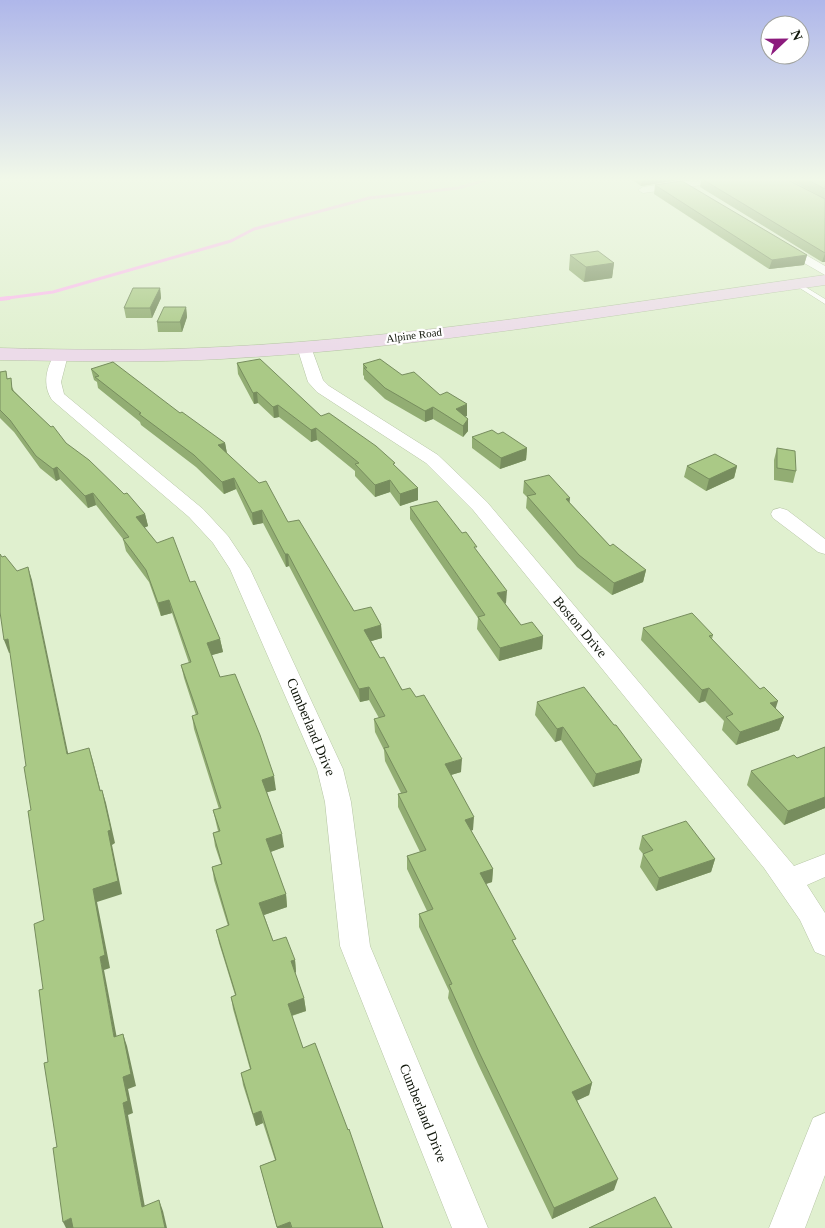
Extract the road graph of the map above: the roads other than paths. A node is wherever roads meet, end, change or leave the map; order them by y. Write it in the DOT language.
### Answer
graph roads {
  1 [pos="775,240"];
  2 [pos="825,271"];
  3 [pos="825,280"];
  4 [pos="797,284"];
  5 [pos="825,302"];
  6 [pos="304,347"];
  7 [pos="0,354"];
  8 [pos="61,355"];
  9 [pos="780,514"];
  10 [pos="825,548"];
  11 [pos="825,865"];
  12 [pos="790,880"];
  13 [pos="825,943"];
  14 [pos="825,1130"];
  15 [pos="470,1228"];
  16 [pos="787,1228"];
  1 -- 2 [label="street"];
  3 -- 4 [label="main road, Alpine Road"];
  4 -- 5 [label="lane"];
  4 -- 6 [label="main road, Alpine Road"];
  6 -- 8 [label="main road, Alpine Road"];
  6 -- 12 [label="street, Boston Drive"];
  7 -- 8 [label="main road, Alpine Road"];
  8 -- 15 [label="street, Cumberland Drive"];
  9 -- 10 [label="street"];
  11 -- 12 [label="street"];
  12 -- 13 [label="street, Boston Drive"];
  14 -- 16 [label="street"];
}
